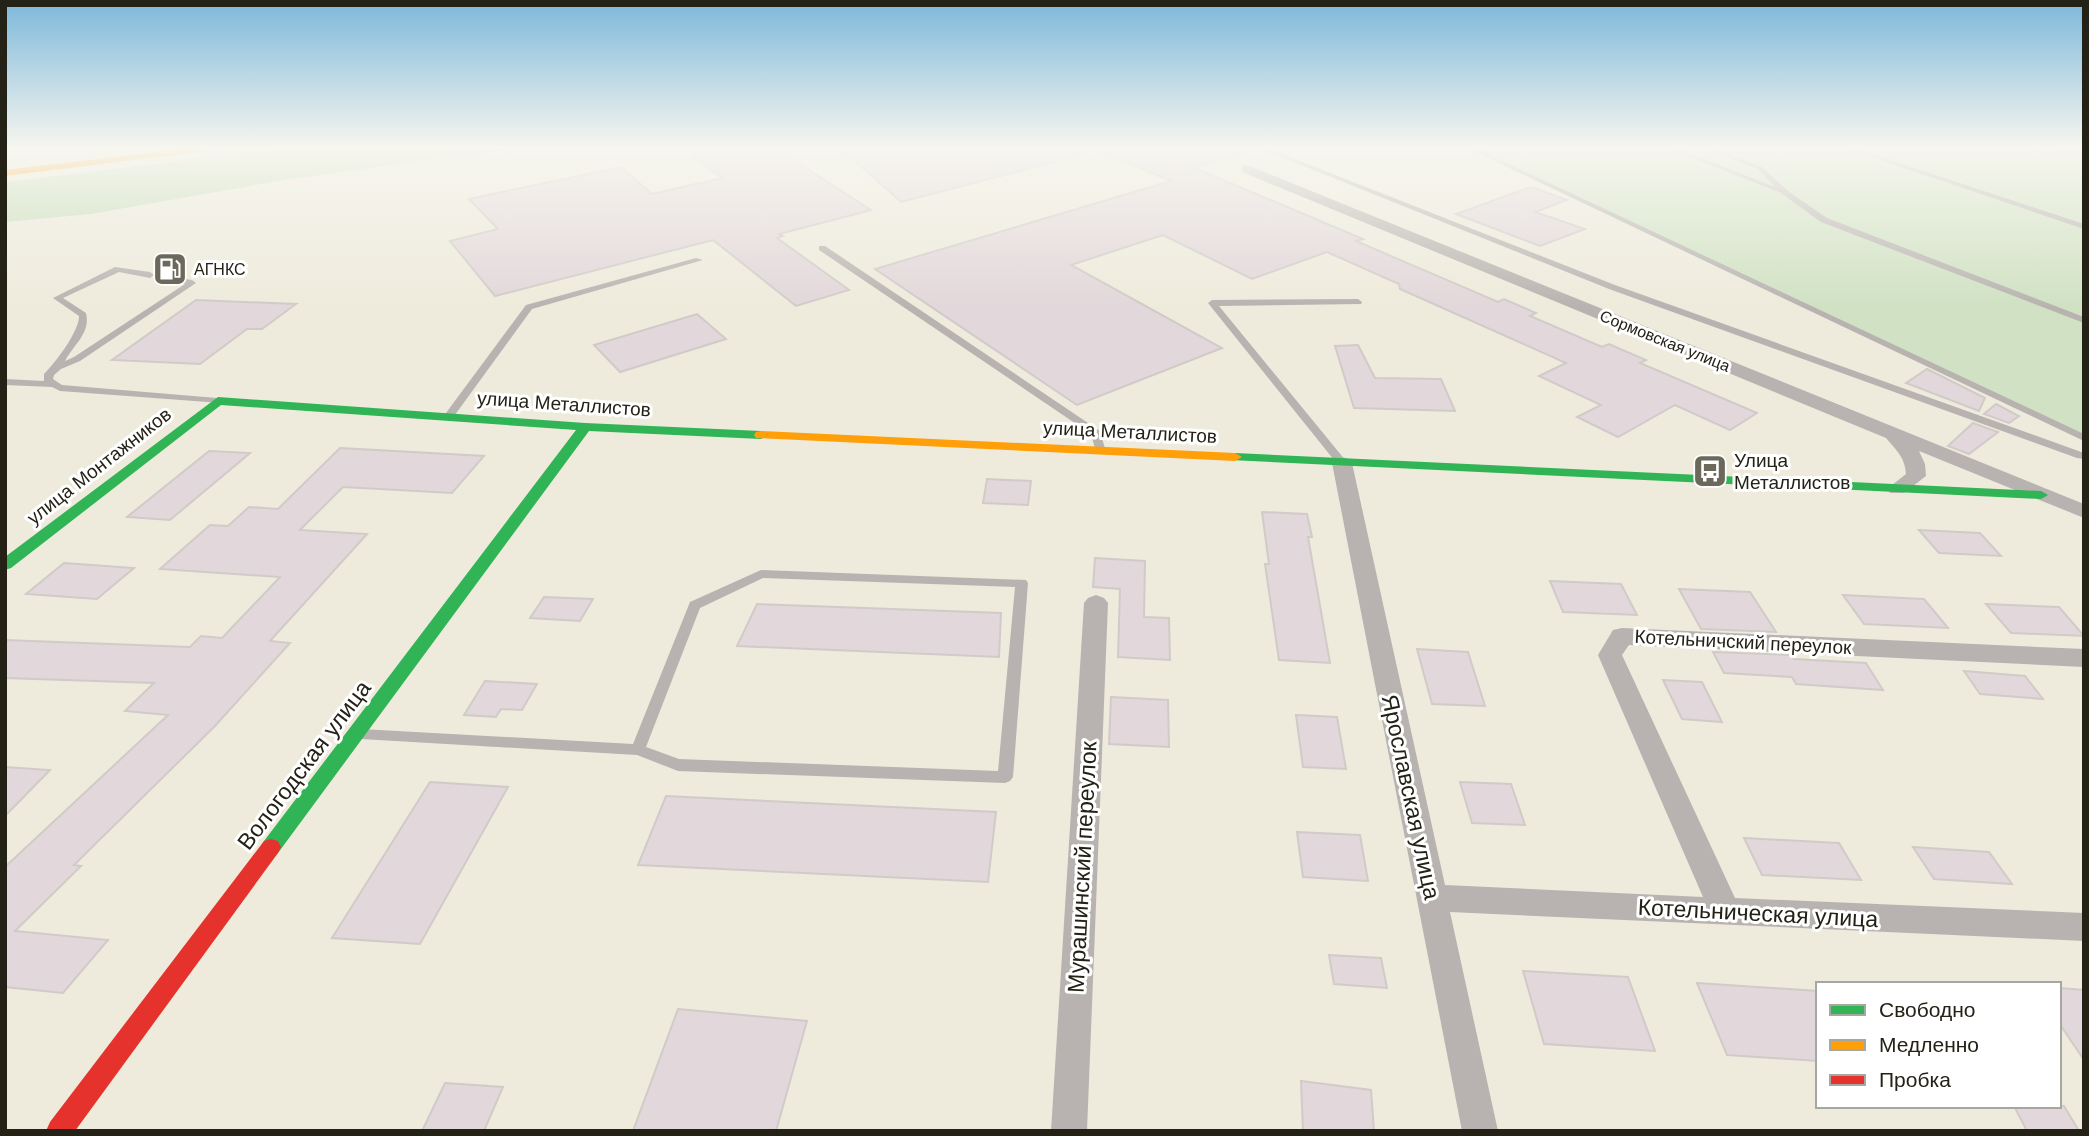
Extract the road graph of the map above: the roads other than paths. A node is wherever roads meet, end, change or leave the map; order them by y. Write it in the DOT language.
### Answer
graph roads {
  1 [pos="1325,201"];
  2 [pos="1395,201"];
  3 [pos="1582,201"];
  4 [pos="1796,201"];
  5 [pos="2006,201"];
  6 [pos="2084,227"];
  7 [pos="822,248"];
  8 [pos="699,260"];
  9 [pos="150,275"];
  10 [pos="169,278"];
  11 [pos="1358,302"];
  12 [pos="2084,320"];
  13 [pos="58,366"];
  14 [pos="5,382"];
  15 [pos="52,384"];
  16 [pos="218,401"];
  17 [pos="448,417"];
  18 [pos="585,427"];
  19 [pos="1893,434"];
  20 [pos="2084,438"];
  21 [pos="1101,452"];
  22 [pos="2083,456"];
  23 [pos="1342,463"];
  24 [pos="1897,488"];
  25 [pos="2041,495"];
  26 [pos="2084,512"];
  27 [pos="5,565"];
  28 [pos="1096,603"];
  29 [pos="2084,657"];
  30 [pos="356,734"];
  31 [pos="638,750"];
  32 [pos="1432,898"];
  33 [pos="1725,911"];
  34 [pos="2084,927"];
  35 [pos="59,1131"];
  36 [pos="1069,1131"];
  37 [pos="1480,1131"];
  1 -- 19 [label="street, Сормовская улица"];
  2 -- 22 [label="lane"];
  3 -- 20 [label="lane"];
  4 -- 12 [label="lane"];
  5 -- 6 [label="lane"];
  7 -- 21 [label="lane"];
  8 -- 17 [label="lane"];
  9 -- 13 [label="lane"];
  10 -- 13 [label="lane"];
  11 -- 23 [label="lane"];
  13 -- 15 [label="lane"];
  14 -- 15 [label="lane"];
  15 -- 16 [label="lane"];
  16 -- 17 [label="main road, улица Металлистов"];
  16 -- 27 [label="main road, улица Монтажников"];
  17 -- 18 [label="main road, улица Металлистов"];
  18 -- 21 [label="main road, улица Металлистов"];
  18 -- 30 [label="main road, Вологодская улица"];
  19 -- 24 [label="street"];
  19 -- 25 [label="street, Сормовская улица"];
  21 -- 23 [label="main road, улица Металлистов"];
  23 -- 24 [label="main road, улица Металлистов"];
  23 -- 32 [label="street, Ярославская улица"];
  24 -- 25 [label="main road, улица Металлистов"];
  25 -- 26 [label="street, Сормовская улица"];
  28 -- 36 [label="street, Мурашинский переулок"];
  29 -- 33 [label="street, Котельничский переулок"];
  30 -- 31 [label="lane"];
  30 -- 35 [label="main road, Вологодская улица"];
  31 -- 31 [label="lane"];
  32 -- 33 [label="street, Котельническая улица"];
  32 -- 37 [label="street, Ярославская улица"];
  33 -- 34 [label="street, Котельническая улица"];
}
